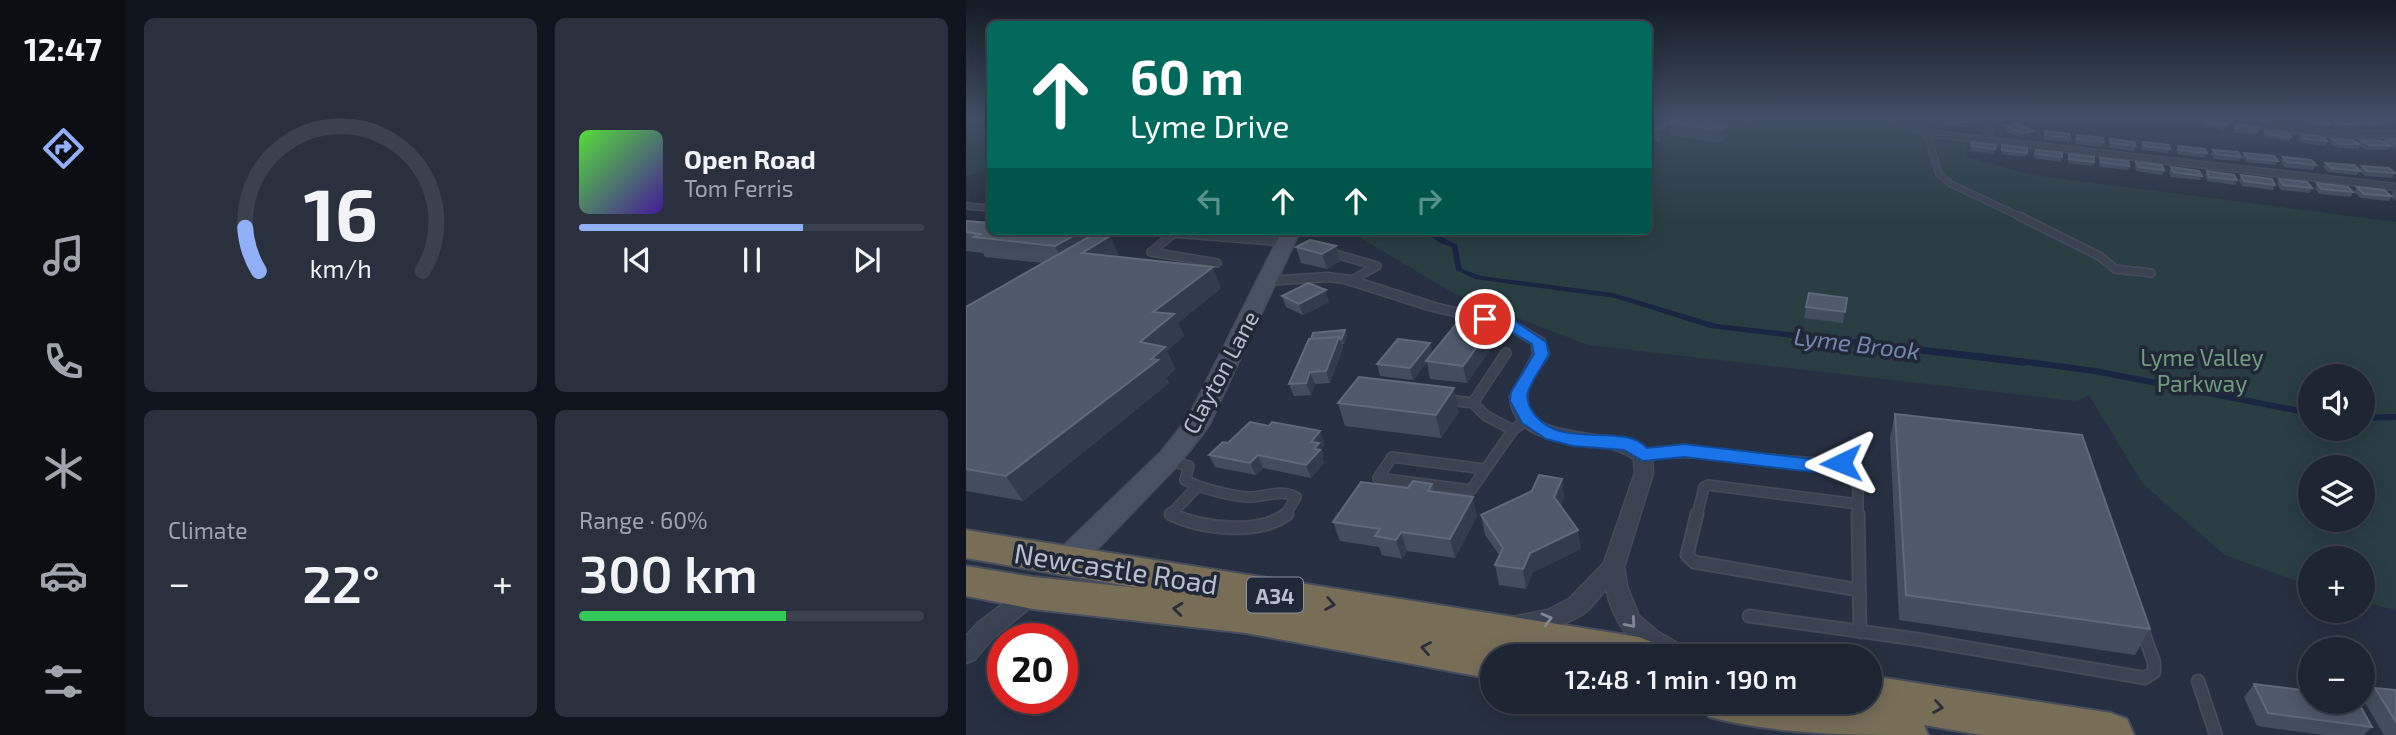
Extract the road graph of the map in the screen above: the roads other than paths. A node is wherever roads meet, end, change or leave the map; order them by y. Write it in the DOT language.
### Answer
graph roads {
  1 [pos="1933,152"];
  2 [pos="2100,152"];
  3 [pos="2396,187"];
  4 [pos="966,206"];
  5 [pos="987,208"];
  6 [pos="1171,235"];
  7 [pos="1211,235"];
  8 [pos="1288,237"];
  9 [pos="1323,251"];
  10 [pos="1217,263"];
  11 [pos="2151,273"];
  12 [pos="1267,281"];
  13 [pos="1350,281"];
  14 [pos="1506,353"];
  15 [pos="1433,398"];
  16 [pos="1473,403"];
  17 [pos="1528,419"];
  18 [pos="1513,430"];
  19 [pos="1643,455"];
  20 [pos="1168,461"];
  21 [pos="1484,469"];
  22 [pos="1198,486"];
  23 [pos="1858,504"];
  24 [pos="966,544"];
  25 [pos="1069,559"];
  26 [pos="1613,568"];
  27 [pos="966,582"];
  28 [pos="1859,590"];
  29 [pos="1033,593"];
  30 [pos="2136,612"];
  31 [pos="1749,616"];
  32 [pos="1860,632"];
  33 [pos="1480,644"];
  34 [pos="1481,644"];
  35 [pos="1489,644"];
  36 [pos="1656,644"];
  37 [pos="966,653"];
  38 [pos="2197,681"];
  39 [pos="1882,698"];
  40 [pos="1790,714"];
  41 [pos="1905,735"];
  42 [pos="2111,735"];
  43 [pos="2216,735"];
  1 -- 11 [label="lane"];
  2 -- 3 [label="street"];
  4 -- 5 [label="lane"];
  6 -- 10 [label="lane"];
  7 -- 8 [label="lane"];
  8 -- 12 [label="street, Clayton Lane"];
  9 -- 13 [label="lane"];
  12 -- 13 [label="street"];
  12 -- 20 [label="street, Clayton Lane"];
  13 -- 17 [label="street"];
  14 -- 16 [label="lane"];
  15 -- 16 [label="lane"];
  16 -- 18 [label="lane"];
  17 -- 18 [label="lane"];
  17 -- 19 [label="street"];
  18 -- 21 [label="lane"];
  19 -- 23 [label="lane"];
  19 -- 26 [label="street"];
  20 -- 22 [label="lane"];
  20 -- 25 [label="street, Clayton Lane"];
  21 -- 21 [label="lane"];
  22 -- 22 [label="lane"];
  23 -- 28 [label="lane"];
  23 -- 28 [label="lane"];
  24 -- 25 [label="highway, Newcastle Road / A34"];
  25 -- 29 [label="highway"];
  25 -- 34 [label="highway, Newcastle Road / A34, one-way"];
  35 -- 26 [label="street, one-way"];
  26 -- 36 [label="street, one-way"];
  27 -- 29 [label="highway, Newcastle Road / A34"];
  28 -- 32 [label="lane"];
  33 -- 29 [label="highway, Newcastle Road / A34, one-way"];
  29 -- 37 [label="street"];
  30 -- 32 [label="lane"];
  31 -- 32 [label="lane"];
  38 -- 43 [label="lane"];
  39 -- 42 [label="highway, one-way"];
  40 -- 41 [label="highway"];
}
